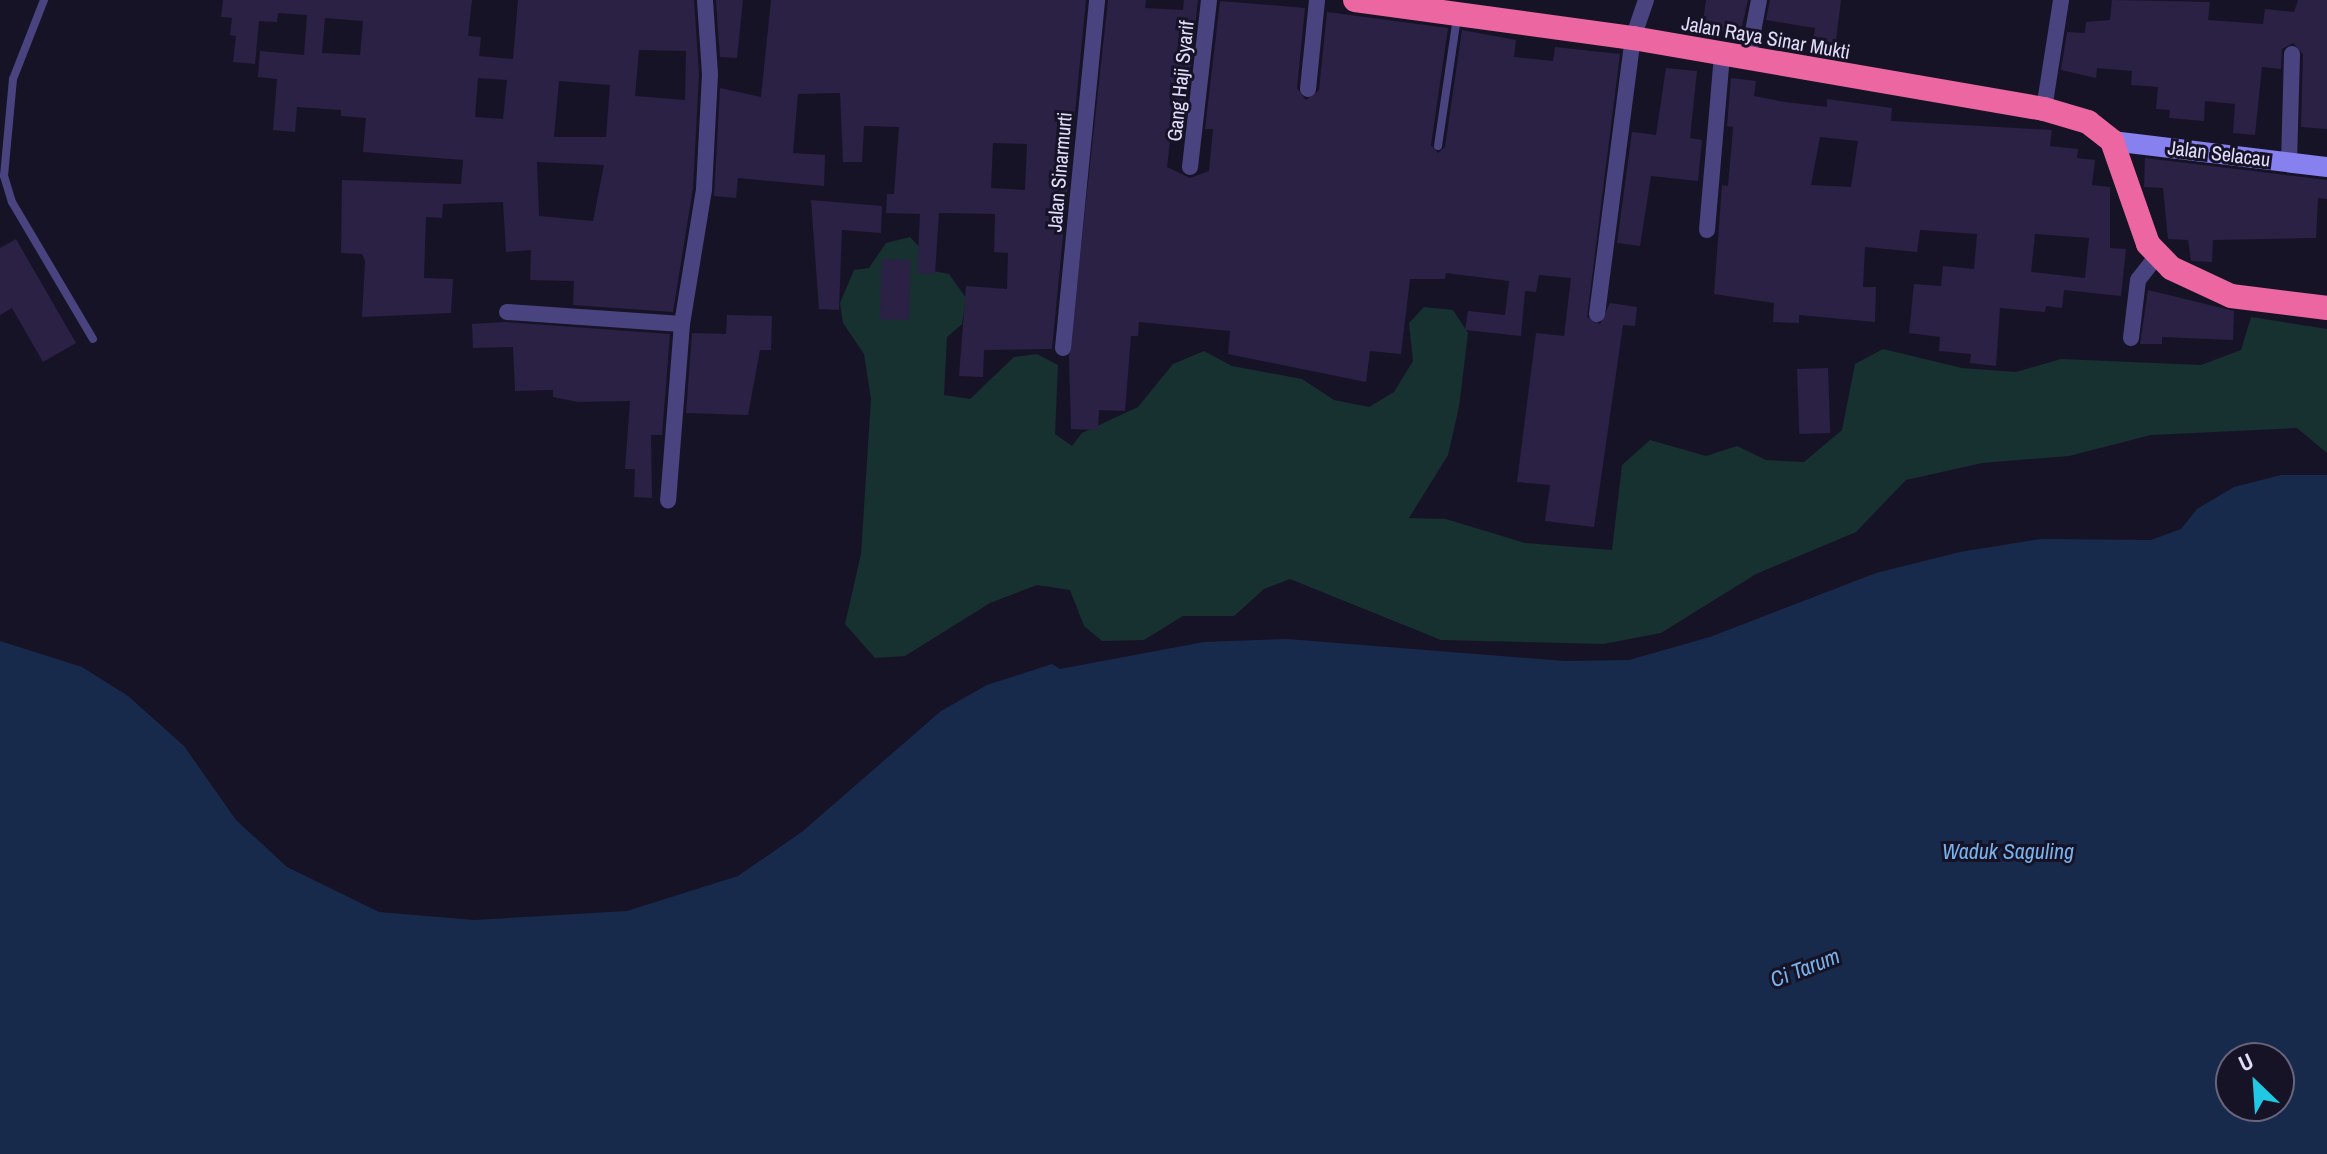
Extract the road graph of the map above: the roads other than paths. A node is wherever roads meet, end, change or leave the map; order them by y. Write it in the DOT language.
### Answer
graph roads {
  1 [pos="44,0"];
  2 [pos="705,0"];
  3 [pos="1097,0"];
  4 [pos="1209,0"];
  5 [pos="1317,0"];
  6 [pos="1355,0"];
  7 [pos="1646,0"];
  8 [pos="1759,0"];
  9 [pos="2061,0"];
  10 [pos="1412,4"];
  11 [pos="1457,14"];
  12 [pos="1633,38"];
  13 [pos="1722,54"];
  14 [pos="2292,54"];
  15 [pos="1748,58"];
  16 [pos="1308,89"];
  17 [pos="2044,109"];
  18 [pos="2112,141"];
  19 [pos="1438,146"];
  20 [pos="2289,162"];
  21 [pos="1190,167"];
  22 [pos="2327,167"];
  23 [pos="1707,230"];
  24 [pos="2157,256"];
  25 [pos="2327,308"];
  26 [pos="507,312"];
  27 [pos="1597,314"];
  28 [pos="682,324"];
  29 [pos="2131,338"];
  30 [pos="93,339"];
  31 [pos="1063,348"];
  32 [pos="668,500"];
  1 -- 30 [label="lane"];
  2 -- 28 [label="street"];
  3 -- 31 [label="street, Jalan Sinarmurti"];
  4 -- 21 [label="street, Gang Haji Syarif"];
  5 -- 16 [label="street"];
  6 -- 10 [label="highway, Jalan Raya Sinar Mukti"];
  7 -- 12 [label="street"];
  8 -- 15 [label="street"];
  9 -- 17 [label="street"];
  10 -- 11 [label="highway, Jalan Raya Sinar Mukti"];
  11 -- 12 [label="highway, Jalan Raya Sinar Mukti"];
  11 -- 19 [label="lane"];
  12 -- 13 [label="highway, Jalan Raya Sinar Mukti"];
  12 -- 27 [label="street"];
  13 -- 15 [label="highway, Jalan Raya Sinar Mukti"];
  13 -- 23 [label="street"];
  14 -- 20 [label="street"];
  15 -- 17 [label="highway, Jalan Raya Sinar Mukti"];
  17 -- 18 [label="highway, Jalan Raya Sinar Mukti"];
  18 -- 20 [label="street, Jalan Selacau"];
  18 -- 24 [label="highway"];
  20 -- 22 [label="street, Jalan Selacau"];
  24 -- 25 [label="highway"];
  24 -- 29 [label="street"];
  26 -- 28 [label="street"];
  28 -- 32 [label="street"];
}
